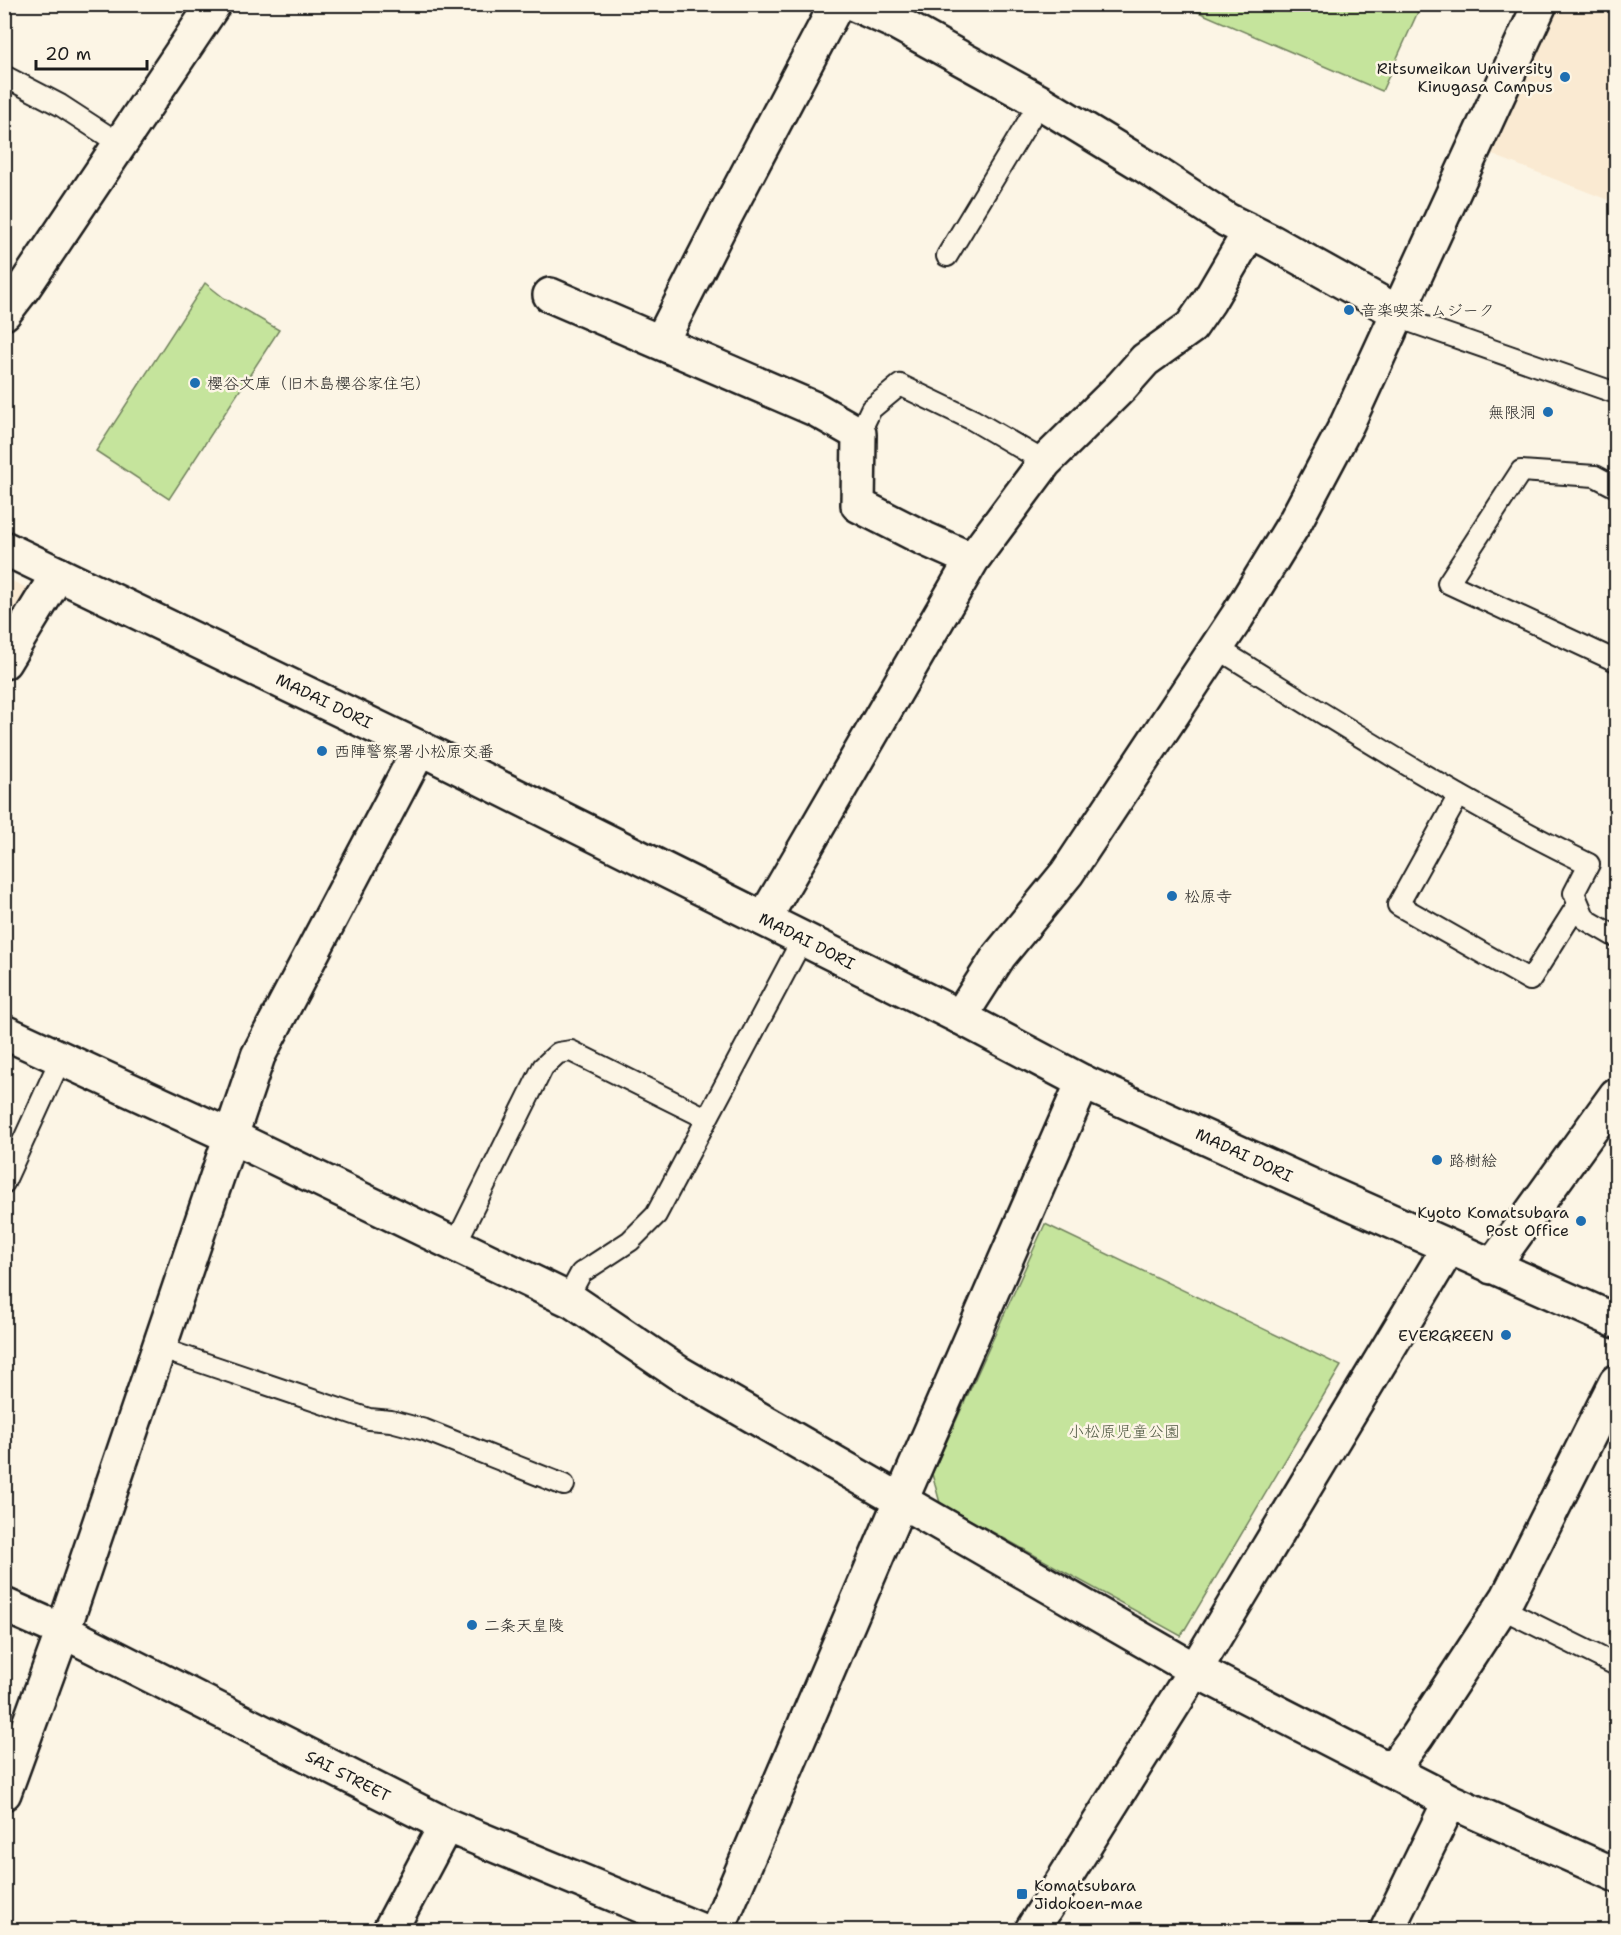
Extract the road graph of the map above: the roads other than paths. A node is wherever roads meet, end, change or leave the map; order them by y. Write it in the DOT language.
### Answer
graph roads {
  1 [pos="214,4"];
  2 [pos="837,4"];
  3 [pos="854,4"];
  4 [pos="1540,4"];
  5 [pos="4,76"];
  6 [pos="1040,102"];
  7 [pos="120,144"];
  8 [pos="1250,231"];
  9 [pos="947,256"];
  10 [pos="550,295"];
  11 [pos="4,313"];
  12 [pos="1398,315"];
  13 [pos="661,342"];
  14 [pos="1617,393"];
  15 [pos="859,434"];
  16 [pos="1045,462"];
  17 [pos="1617,487"];
  18 [pos="4,548"];
  19 [pos="972,560"];
  20 [pos="58,574"];
  21 [pos="1216,648"];
  22 [pos="1617,661"];
  23 [pos="4,662"];
  24 [pos="420,748"];
  25 [pos="1459,795"];
  26 [pos="1578,904"];
  27 [pos="764,919"];
  28 [pos="1617,937"];
  29 [pos="802,940"];
  30 [pos="960,1017"];
  31 [pos="4,1032"];
  32 [pos="61,1058"];
  33 [pos="1083,1082"];
  34 [pos="1611,1111"];
  35 [pos="706,1118"];
  36 [pos="232,1137"];
  37 [pos="4,1183"];
  38 [pos="455,1245"];
  39 [pos="1449,1247"];
  40 [pos="1492,1267"];
  41 [pos="567,1299"];
  42 [pos="1617,1321"];
  43 [pos="159,1348"];
  44 [pos="1617,1382"];
  45 [pos="564,1485"];
  46 [pos="901,1500"];
  47 [pos="4,1605"];
  48 [pos="1501,1608"];
  49 [pos="63,1631"];
  50 [pos="1617,1665"];
  51 [pos="1195,1670"];
  52 [pos="1392,1770"];
  53 [pos="4,1793"];
  54 [pos="1450,1802"];
  55 [pos="446,1825"];
  56 [pos="1617,1875"];
  57 [pos="390,1930"];
  58 [pos="700,1930"];
  59 [pos="717,1930"];
  60 [pos="1032,1930"];
  61 [pos="1387,1930"];
  1 -- 7 [label="street"];
  2 -- 13 [label="street"];
  3 -- 6 [label="street"];
  4 -- 12 [label="street"];
  5 -- 7 [label="lane"];
  6 -- 8 [label="street"];
  6 -- 9 [label="lane"];
  7 -- 11 [label="street"];
  8 -- 12 [label="street"];
  8 -- 16 [label="street"];
  10 -- 13 [label="street"];
  12 -- 14 [label="lane"];
  12 -- 21 [label="street"];
  13 -- 15 [label="street"];
  15 -- 16 [label="lane"];
  15 -- 19 [label="street"];
  16 -- 19 [label="street"];
  17 -- 22 [label="lane"];
  18 -- 20 [label="street, MADAI DORI"];
  19 -- 27 [label="street"];
  20 -- 23 [label="street"];
  20 -- 24 [label="street, MADAI DORI"];
  21 -- 25 [label="lane"];
  21 -- 30 [label="street"];
  24 -- 27 [label="street, MADAI DORI"];
  24 -- 36 [label="street"];
  25 -- 26 [label="lane"];
  25 -- 26 [label="lane"];
  26 -- 28 [label="lane"];
  27 -- 29 [label="street, MADAI DORI"];
  29 -- 30 [label="street, MADAI DORI"];
  29 -- 35 [label="lane"];
  30 -- 33 [label="street, MADAI DORI"];
  31 -- 32 [label="street"];
  32 -- 36 [label="street"];
  32 -- 37 [label="lane"];
  33 -- 39 [label="street, MADAI DORI"];
  33 -- 46 [label="street"];
  34 -- 40 [label="street"];
  35 -- 38 [label="lane"];
  35 -- 41 [label="lane"];
  36 -- 38 [label="street"];
  36 -- 43 [label="street"];
  38 -- 41 [label="street"];
  39 -- 40 [label="street, MADAI DORI"];
  39 -- 51 [label="street"];
  40 -- 42 [label="street, MADAI DORI"];
  41 -- 46 [label="street"];
  43 -- 45 [label="lane"];
  43 -- 49 [label="street"];
  44 -- 48 [label="street"];
  46 -- 51 [label="street"];
  46 -- 59 [label="street"];
  47 -- 49 [label="street, SAI STREET"];
  48 -- 50 [label="lane"];
  48 -- 52 [label="street"];
  49 -- 53 [label="street"];
  49 -- 55 [label="street, SAI STREET"];
  51 -- 52 [label="street"];
  51 -- 60 [label="street"];
  52 -- 54 [label="street"];
  54 -- 56 [label="street"];
  54 -- 61 [label="street"];
  55 -- 57 [label="street"];
  55 -- 58 [label="street, SAI STREET"];
}
